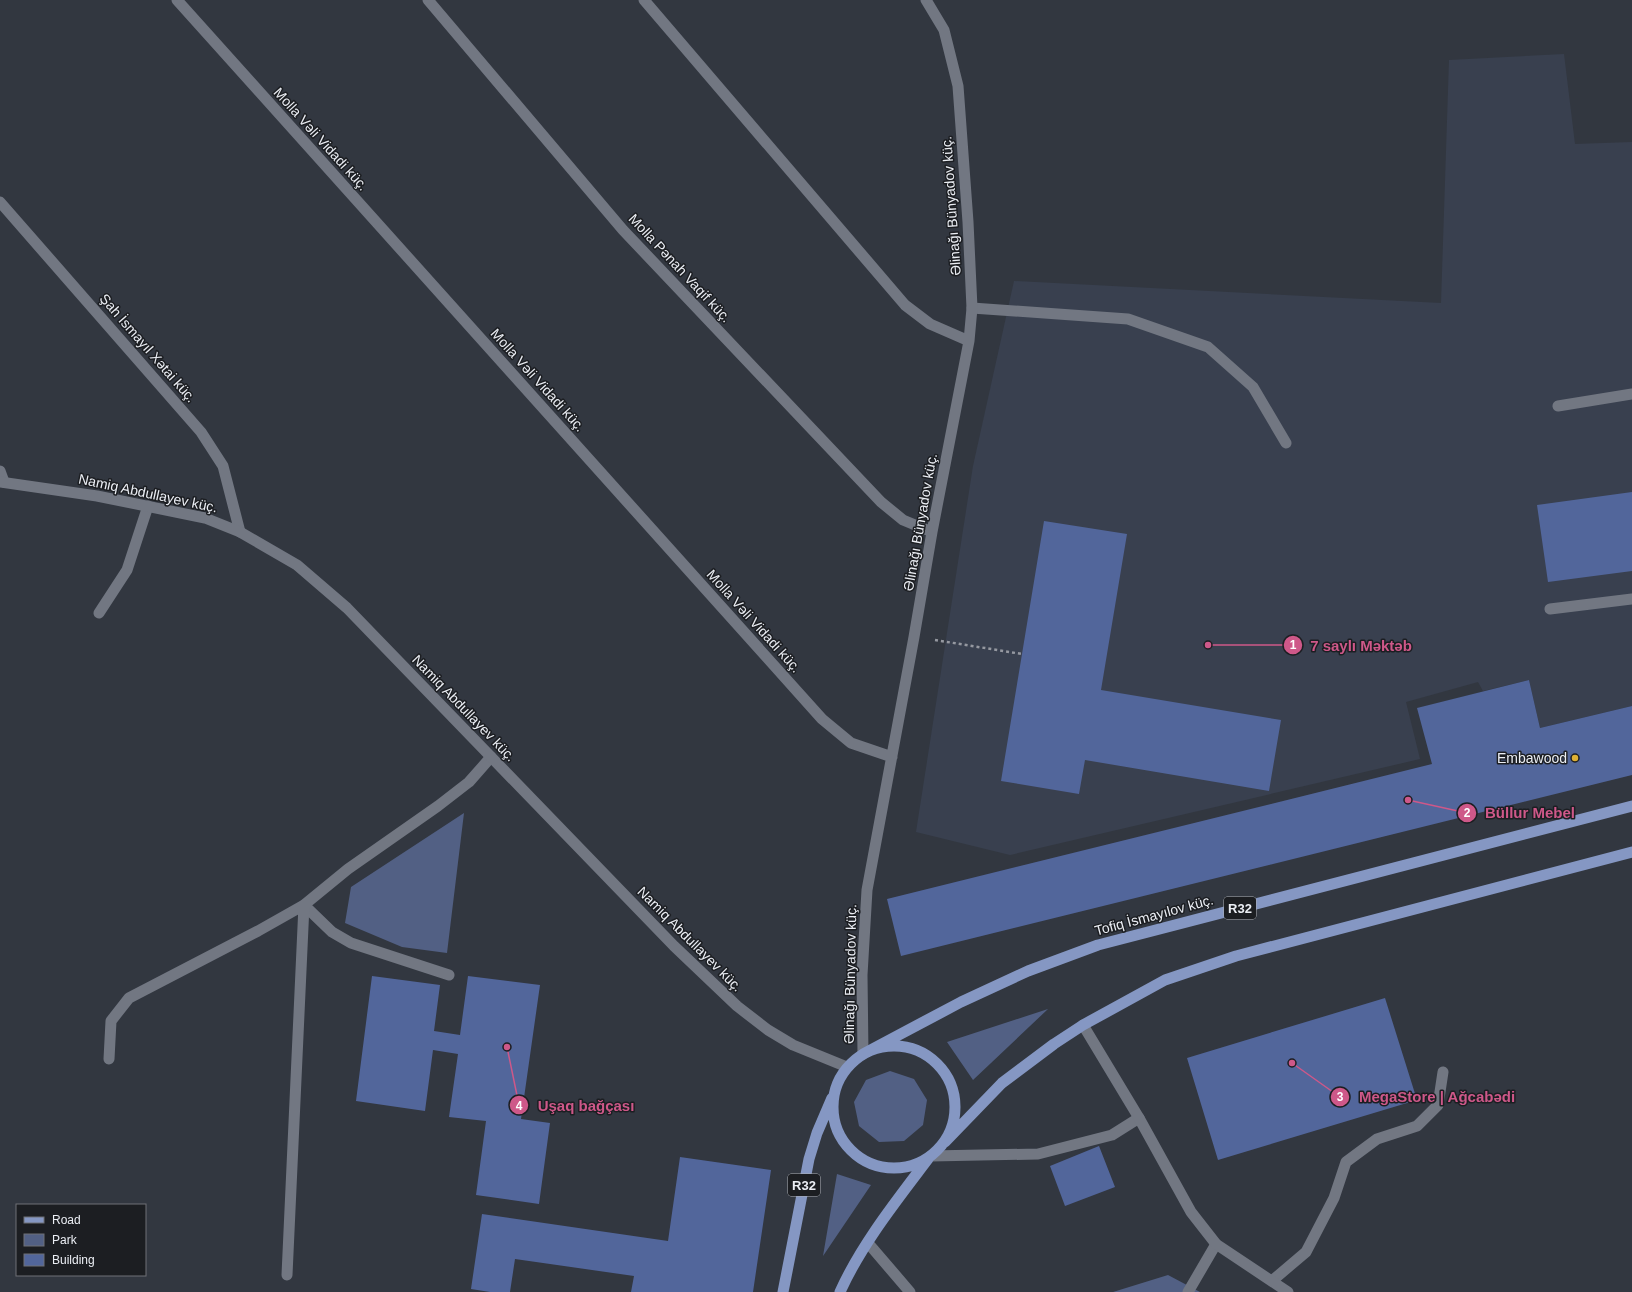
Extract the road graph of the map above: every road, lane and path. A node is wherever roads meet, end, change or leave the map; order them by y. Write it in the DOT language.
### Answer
graph roads {
  1 [pos="177,0"];
  2 [pos="428,0"];
  3 [pos="644,0"];
  4 [pos="926,0"];
  5 [pos="0,202"];
  6 [pos="972,308"];
  7 [pos="969,341"];
  8 [pos="1632,394"];
  9 [pos="1558,406"];
  10 [pos="1286,443"];
  11 [pos="0,471"];
  12 [pos="2,482"];
  13 [pos="148,506"];
  14 [pos="240,532"];
  15 [pos="932,532"];
  16 [pos="1632,599"];
  17 [pos="1550,610"];
  18 [pos="99,613"];
  19 [pos="914,637"];
  20 [pos="1022,654"];
  21 [pos="491,757"];
  22 [pos="892,757"];
  23 [pos="1632,806"];
  24 [pos="1632,852"];
  25 [pos="304,904"];
  26 [pos="449,975"];
  27 [pos="1083,1024"];
  28 [pos="863,1054"];
  29 [pos="109,1059"];
  30 [pos="847,1067"];
  31 [pos="1443,1072"];
  32 [pos="838,1082"];
  33 [pos="1139,1118"];
  34 [pos="945,1142"];
  35 [pos="931,1156"];
  36 [pos="868,1243"];
  37 [pos="1216,1244"];
  38 [pos="287,1275"];
  39 [pos="1273,1280"];
  40 [pos="783,1292"];
  41 [pos="840,1292"];
  42 [pos="910,1292"];
  43 [pos="1188,1292"];
  44 [pos="1288,1292"];
  1 -- 22 [label="street, Molla Vəli Vidadi küç."];
  2 -- 15 [label="street, Molla Pənah Vaqif küç."];
  3 -- 7 [label="street"];
  4 -- 6 [label="street, Əlinağı Bünyadov küç."];
  5 -- 14 [label="street, Şah İsmayıl Xətai küç."];
  6 -- 7 [label="street, Əlinağı Bünyadov küç."];
  6 -- 10 [label="street"];
  7 -- 15 [label="street, Əlinağı Bünyadov küç."];
  8 -- 9 [label="street"];
  11 -- 12 [label="street"];
  12 -- 13 [label="street, Namiq Abdullayev küç."];
  13 -- 14 [label="street, Namiq Abdullayev küç."];
  13 -- 18 [label="street"];
  14 -- 21 [label="street, Namiq Abdullayev küç."];
  15 -- 19 [label="street, Əlinağı Bünyadov küç."];
  16 -- 17 [label="street"];
  19 -- 20 [label="path"];
  19 -- 22 [label="street, Əlinağı Bünyadov küç."];
  21 -- 25 [label="street"];
  21 -- 30 [label="street, Namiq Abdullayev küç."];
  22 -- 28 [label="street, Əlinağı Bünyadov küç."];
  23 -- 28 [label="main road, Tofiq İsmayılov küç. / R32"];
  24 -- 27 [label="main road"];
  25 -- 26 [label="street"];
  25 -- 29 [label="street"];
  25 -- 38 [label="street"];
  27 -- 33 [label="street"];
  27 -- 34 [label="main road"];
  28 -- 30 [label="main road"];
  28 -- 34 [label="main road"];
  30 -- 32 [label="main road"];
  31 -- 39 [label="street"];
  32 -- 35 [label="main road"];
  32 -- 40 [label="main road, R32"];
  33 -- 35 [label="street"];
  33 -- 37 [label="street"];
  34 -- 35 [label="main road"];
  35 -- 36 [label="main road"];
  36 -- 41 [label="main road"];
  36 -- 42 [label="street"];
  37 -- 39 [label="street"];
  37 -- 43 [label="street"];
  39 -- 44 [label="street"];
}
